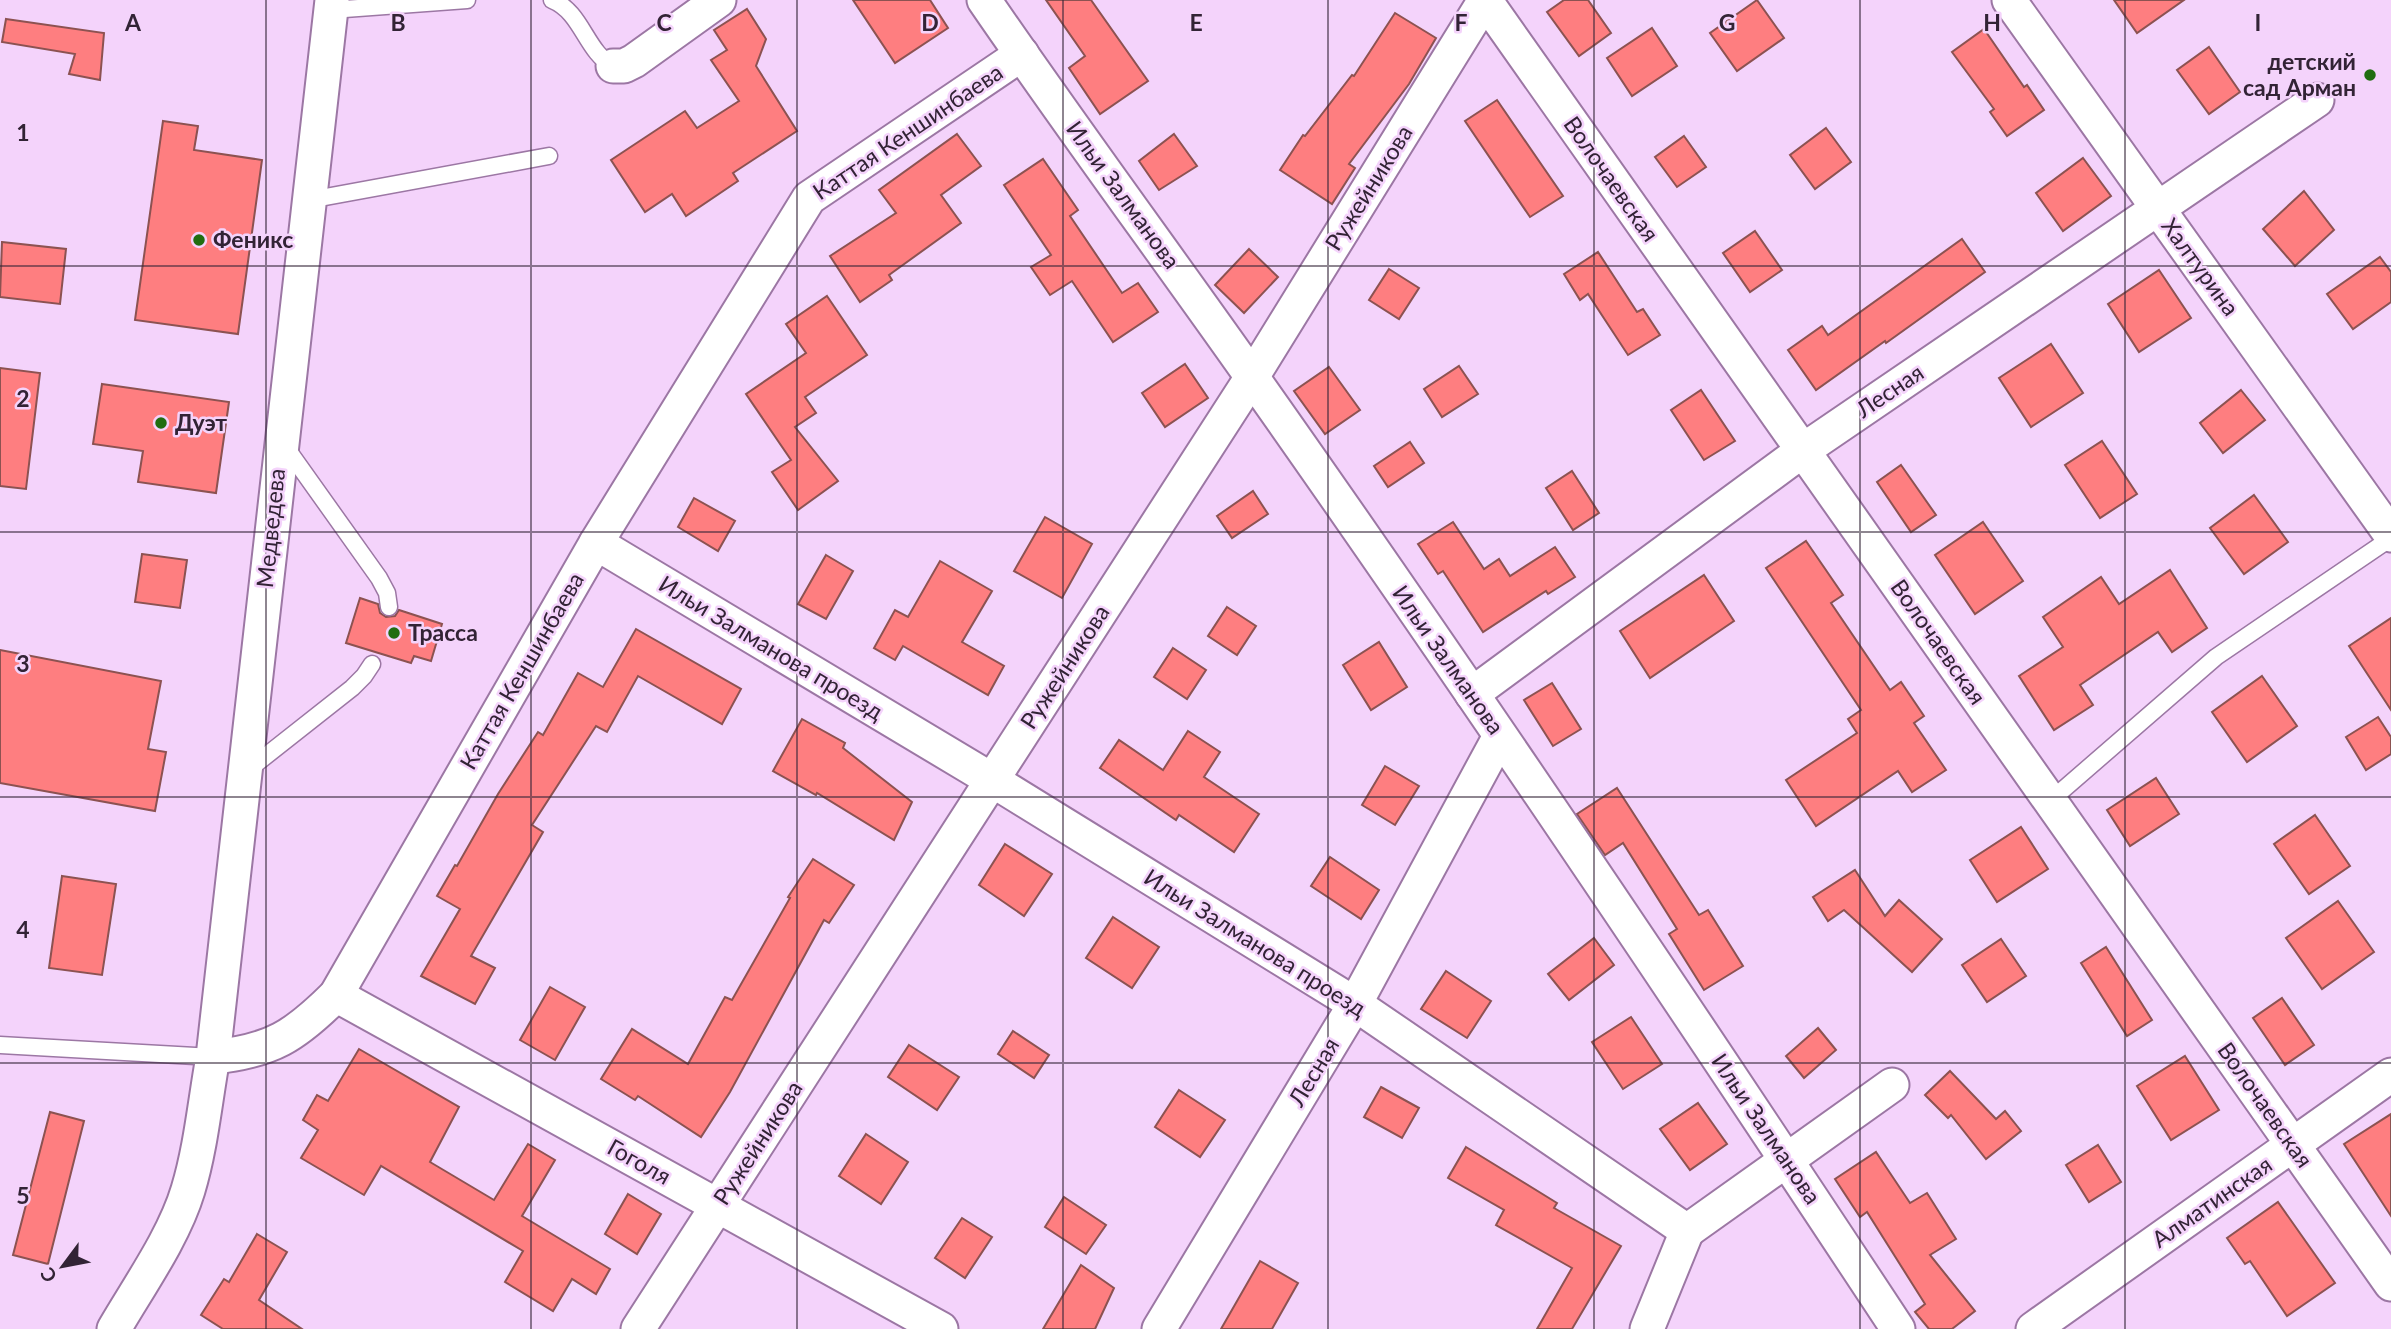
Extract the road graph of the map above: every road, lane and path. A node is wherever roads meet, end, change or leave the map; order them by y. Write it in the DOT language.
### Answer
graph roads {
  1 [pos="467,0"];
  2 [pos="552,0"];
  3 [pos="719,0"];
  4 [pos="985,0"];
  5 [pos="1485,0"];
  6 [pos="2009,0"];
  7 [pos="332,5"];
  8 [pos="1022,54"];
  9 [pos="613,66"];
  10 [pos="2317,100"];
  11 [pos="549,156"];
  12 [pos="309,200"];
  13 [pos="2158,208"];
  14 [pos="1252,377"];
  15 [pos="281,441"];
  16 [pos="1802,451"];
  17 [pos="2391,536"];
  18 [pos="596,543"];
  19 [pos="389,607"];
  20 [pos="372,664"];
  21 [pos="1472,694"];
  22 [pos="1500,736"];
  23 [pos="244,773"];
  24 [pos="992,780"];
  25 [pos="2050,802"];
  26 [pos="336,995"];
  27 [pos="1355,1004"];
  28 [pos="0,1045"];
  29 [pos="213,1057"];
  30 [pos="2391,1075"];
  31 [pos="1892,1085"];
  32 [pos="2292,1145"];
  33 [pos="1787,1160"];
  34 [pos="717,1206"];
  35 [pos="1688,1231"];
  36 [pos="2391,1284"];
  37 [pos="114,1329"];
  38 [pos="638,1329"];
  39 [pos="941,1329"];
  40 [pos="1159,1329"];
  41 [pos="1647,1329"];
  42 [pos="1898,1329"];
  43 [pos="2033,1329"];
  1 -- 7 [label="lane"];
  2 -- 9 [label="lane"];
  3 -- 9 [label="street"];
  4 -- 8 [label="street, Ильи Залманова"];
  5 -- 14 [label="street, Ружейникова"];
  5 -- 16 [label="street, Волочаевская"];
  6 -- 13 [label="street, Халтурина"];
  7 -- 12 [label="street, Медведева"];
  8 -- 14 [label="street, Ильи Залманова"];
  8 -- 18 [label="street, Каттая Кеншинбаева"];
  10 -- 13 [label="street, Лесная"];
  11 -- 12 [label="lane"];
  12 -- 15 [label="street, Медведева"];
  13 -- 16 [label="street, Лесная"];
  13 -- 17 [label="street, Халтурина"];
  14 -- 21 [label="street, Ильи Залманова"];
  14 -- 24 [label="street, Ружейникова"];
  15 -- 19 [label="lane"];
  15 -- 23 [label="street, Медведева"];
  16 -- 21 [label="street, Лесная"];
  16 -- 25 [label="street, Волочаевская"];
  17 -- 25 [label="lane"];
  18 -- 24 [label="street, Ильи Залманова проезд"];
  18 -- 26 [label="street, Каттая Кеншинбаева"];
  20 -- 23 [label="lane"];
  21 -- 22 [label="street, Ильи Залманова"];
  22 -- 27 [label="street, Лесная"];
  22 -- 33 [label="street, Ильи Залманова"];
  23 -- 29 [label="street, Медведева"];
  24 -- 27 [label="street, Ильи Залманова проезд"];
  24 -- 34 [label="street, Ружейникова"];
  25 -- 32 [label="street, Волочаевская"];
  26 -- 29 [label="street, Каттая Кеншинбаева"];
  26 -- 34 [label="street, Гоголя"];
  27 -- 35 [label="street, Ильи Залманова проезд"];
  27 -- 40 [label="street, Лесная"];
  28 -- 29 [label="lane"];
  29 -- 37 [label="street"];
  30 -- 32 [label="street, Алматинская"];
  31 -- 33 [label="street"];
  32 -- 36 [label="street, Волочаевская"];
  32 -- 43 [label="street, Алматинская"];
  33 -- 35 [label="street"];
  33 -- 42 [label="street, Ильи Залманова"];
  34 -- 38 [label="street, Ружейникова"];
  34 -- 39 [label="street, Гоголя"];
  35 -- 41 [label="street"];
}
